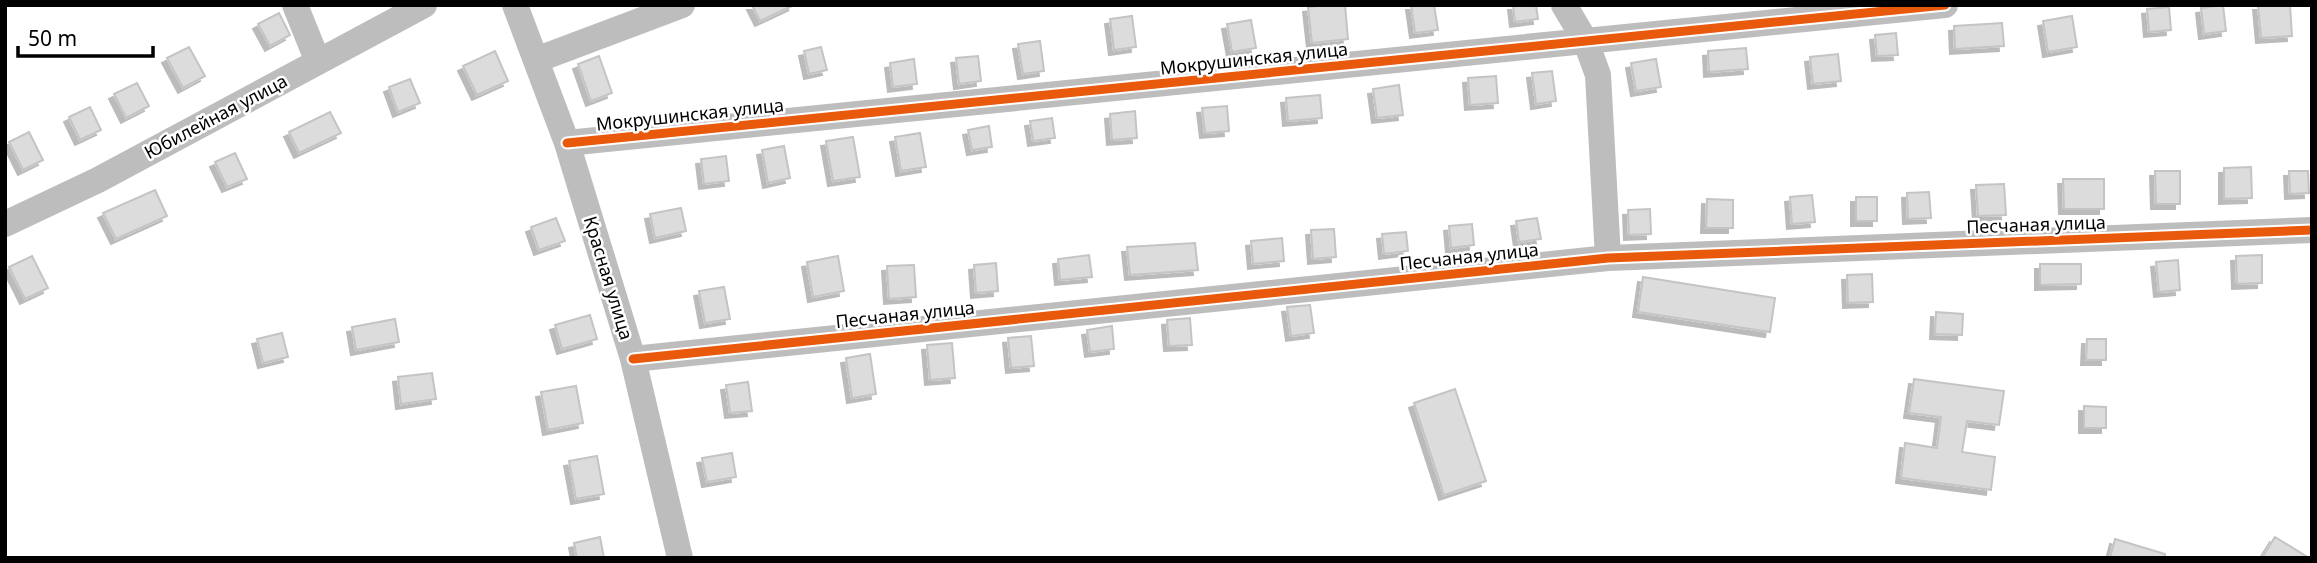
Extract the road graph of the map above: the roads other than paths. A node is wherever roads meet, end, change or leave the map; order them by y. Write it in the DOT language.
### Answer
graph roads {
  1 [pos="295,5"];
  2 [pos="424,5"];
  3 [pos="514,5"];
  4 [pos="682,5"];
  5 [pos="1564,5"];
  6 [pos="1945,5"];
  7 [pos="1586,42"];
  8 [pos="536,60"];
  9 [pos="318,62"];
  10 [pos="567,143"];
  11 [pos="5,224"];
  12 [pos="2312,230"];
  13 [pos="1608,258"];
  14 [pos="633,359"];
  15 [pos="680,558"];
  1 -- 9 [label="street"];
  2 -- 9 [label="street, Юбилейная улица"];
  3 -- 8 [label="street, Красная улица"];
  4 -- 8 [label="street"];
  5 -- 7 [label="street"];
  6 -- 7 [label="street, Мокрушинская улица"];
  7 -- 10 [label="street, Мокрушинская улица"];
  7 -- 13 [label="street"];
  8 -- 10 [label="street, Красная улица"];
  9 -- 11 [label="street, Юбилейная улица"];
  10 -- 14 [label="street, Красная улица"];
  12 -- 13 [label="street, Песчаная улица"];
  13 -- 14 [label="street, Песчаная улица"];
  14 -- 15 [label="street, Красная улица"];
}
